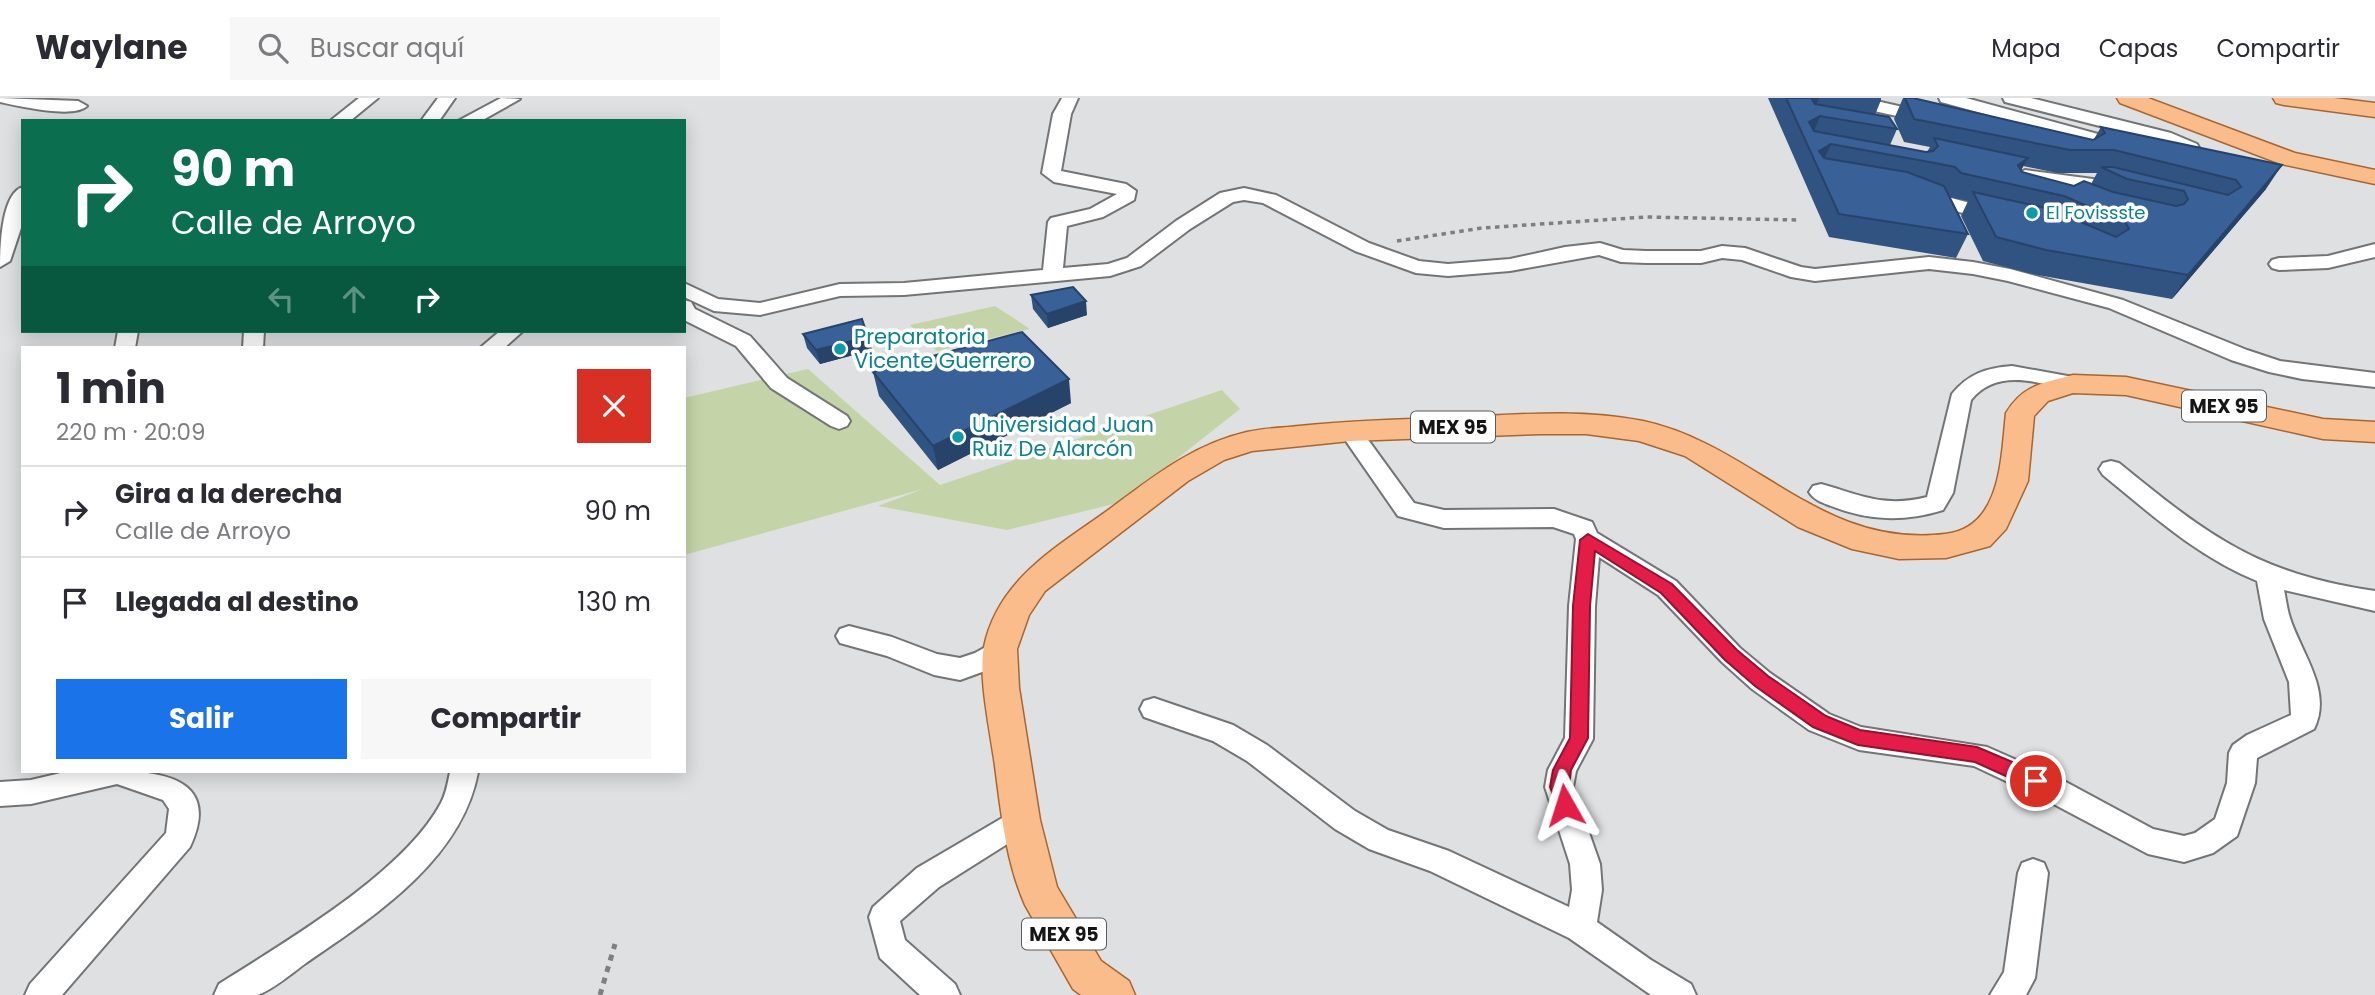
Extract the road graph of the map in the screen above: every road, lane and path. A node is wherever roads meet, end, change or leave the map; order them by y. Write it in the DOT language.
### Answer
graph roads {
  1 [pos="4,98"];
  2 [pos="337,98"];
  3 [pos="370,98"];
  4 [pos="447,98"];
  5 [pos="1070,98"];
  6 [pos="1840,98"];
  7 [pos="1947,98"];
  8 [pos="2011,98"];
  9 [pos="2128,98"];
  10 [pos="2284,98"];
  11 [pos="512,99"];
  12 [pos="84,102"];
  13 [pos="1880,106"];
  14 [pos="2375,110"];
  15 [pos="67,119"];
  16 [pos="330,119"];
  17 [pos="341,119"];
  18 [pos="431,119"];
  19 [pos="471,119"];
  20 [pos="1946,123"];
  21 [pos="1884,128"];
  22 [pos="2146,152"];
  23 [pos="2172,159"];
  24 [pos="2375,177"];
  25 [pos="2005,178"];
  26 [pos="1908,182"];
  27 [pos="2054,190"];
  28 [pos="2140,191"];
  29 [pos="21,199"];
  30 [pos="2082,202"];
  31 [pos="1942,203"];
  32 [pos="1798,220"];
  33 [pos="2019,220"];
  34 [pos="1954,229"];
  35 [pos="1362,247"];
  36 [pos="1963,249"];
  37 [pos="2375,250"];
  38 [pos="0,261"];
  39 [pos="2279,264"];
  40 [pos="1973,268"];
  41 [pos="1053,274"];
  42 [pos="686,296"];
  43 [pos="686,313"];
  44 [pos="510,333"];
  45 [pos="493,346"];
  46 [pos="2375,380"];
  47 [pos="2073,384"];
  48 [pos="839,421"];
  49 [pos="1350,431"];
  50 [pos="2375,432"];
  51 [pos="2112,469"];
  52 [pos="1821,492"];
  53 [pos="1588,540"];
  54 [pos="2269,576"];
  55 [pos="2375,601"];
  56 [pos="849,636"];
  57 [pos="1000,649"];
  58 [pos="1154,709"];
  59 [pos="110,773"];
  60 [pos="120,773"];
  61 [pos="464,773"];
  62 [pos="75,778"];
  63 [pos="0,794"];
  64 [pos="1021,820"];
  65 [pos="2033,873"];
  66 [pos="1580,928"];
  67 [pos="615,944"];
  68 [pos="40,995"];
  69 [pos="230,995"];
  70 [pos="600,995"];
  71 [pos="944,995"];
  72 [pos="1114,995"];
  73 [pos="1680,995"];
  74 [pos="2006,995"];
  1 -- 12 [label="street"];
  2 -- 16 [label="street"];
  3 -- 17 [label="street"];
  4 -- 18 [label="street"];
  5 -- 41 [label="street"];
  6 -- 13 [label="street"];
  7 -- 22 [label="street"];
  8 -- 23 [label="street"];
  9 -- 24 [label="main road"];
  10 -- 14 [label="main road"];
  11 -- 19 [label="street"];
  12 -- 15 [label="street"];
  13 -- 20 [label="street"];
  13 -- 21 [label="street"];
  25 -- 27 [label="street"];
  26 -- 31 [label="street"];
  27 -- 28 [label="street"];
  27 -- 30 [label="street"];
  29 -- 38 [label="street"];
  31 -- 33 [label="street"];
  31 -- 34 [label="street"];
  32 -- 35 [label="path"];
  35 -- 40 [label="street"];
  35 -- 41 [label="street"];
  36 -- 40 [label="street"];
  37 -- 39 [label="street"];
  40 -- 46 [label="street"];
  41 -- 42 [label="street"];
  43 -- 48 [label="street"];
  44 -- 45 [label="street"];
  47 -- 49 [label="main road, MEX 95"];
  47 -- 50 [label="main road, MEX 95"];
  47 -- 52 [label="street"];
  49 -- 53 [label="street"];
  49 -- 57 [label="main road, MEX 95"];
  51 -- 54 [label="street"];
  53 -- 54 [label="street"];
  53 -- 66 [label="street"];
  54 -- 55 [label="street"];
  56 -- 57 [label="street"];
  57 -- 64 [label="main road, MEX 95"];
  58 -- 66 [label="street"];
  59 -- 62 [label="street"];
  60 -- 68 [label="street"];
  61 -- 69 [label="street"];
  62 -- 63 [label="street"];
  64 -- 71 [label="street"];
  64 -- 72 [label="main road, MEX 95"];
  65 -- 74 [label="street"];
  66 -- 73 [label="street"];
  67 -- 70 [label="path"];
}
